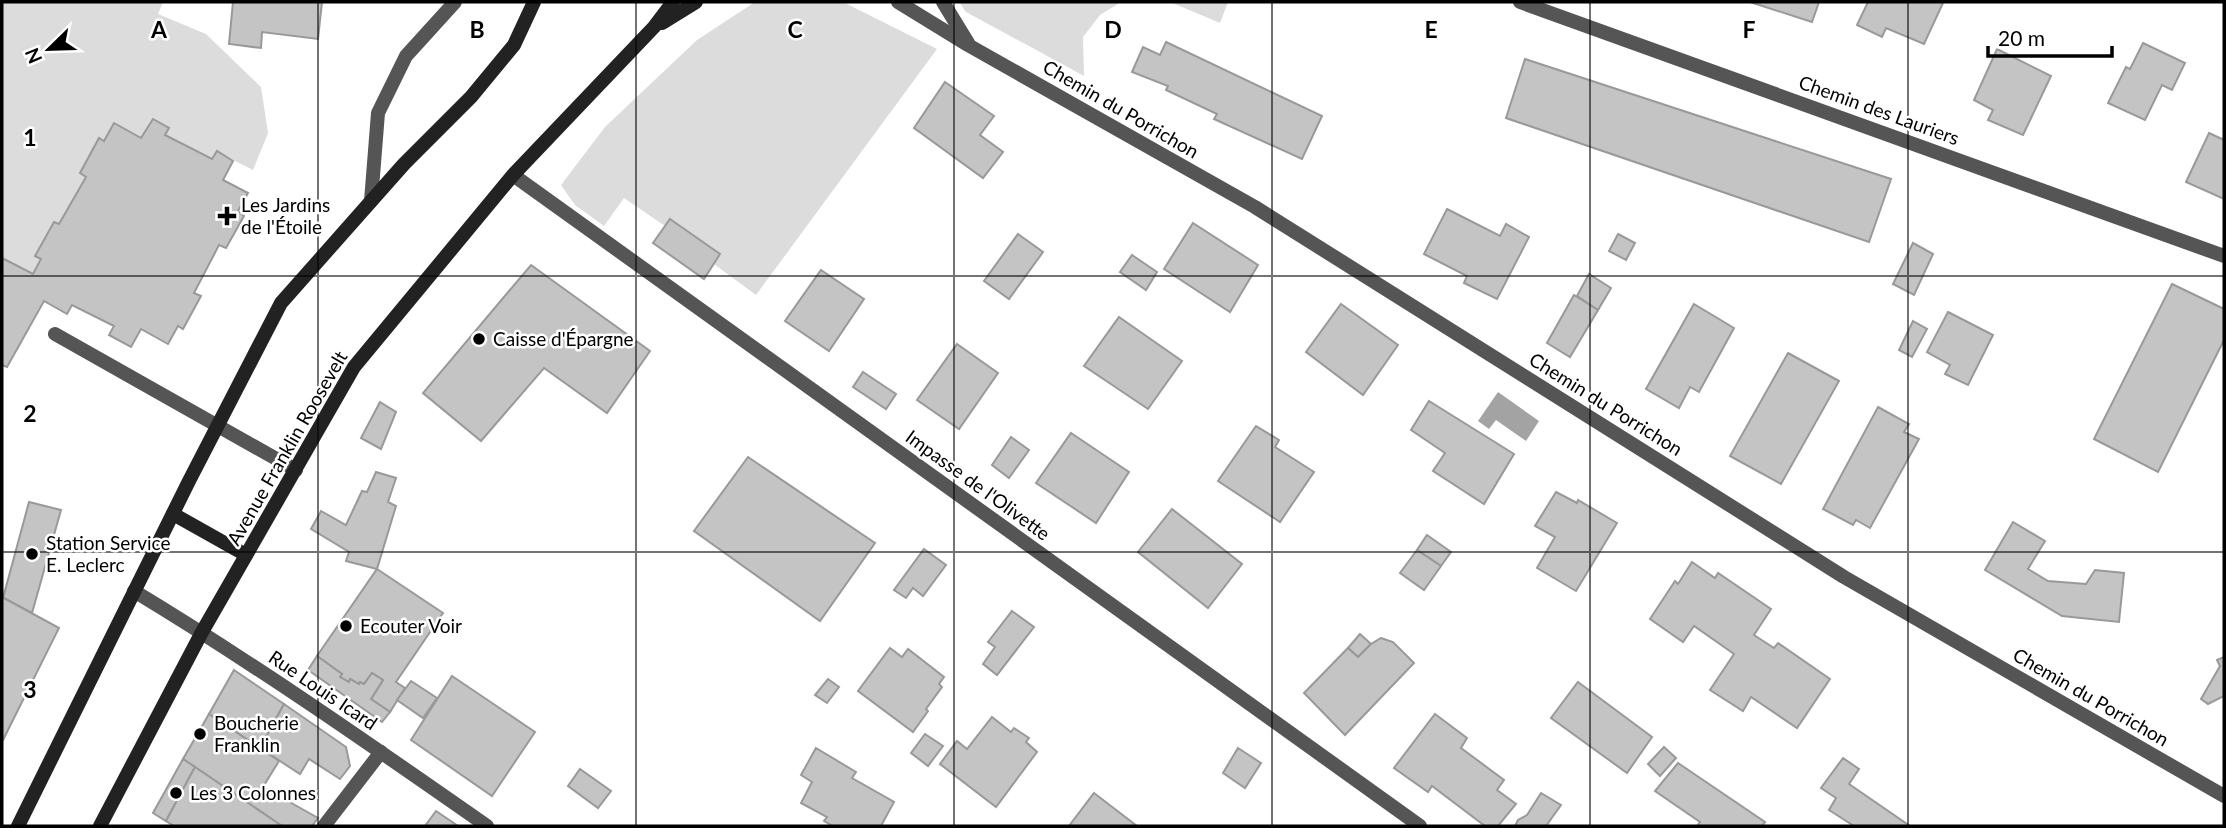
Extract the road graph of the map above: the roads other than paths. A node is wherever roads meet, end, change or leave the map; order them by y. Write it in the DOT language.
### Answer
graph roads {
  1 [pos="455,2"];
  2 [pos="534,2"];
  3 [pos="673,2"];
  4 [pos="696,2"];
  5 [pos="898,2"];
  6 [pos="943,2"];
  7 [pos="1520,2"];
  8 [pos="654,27"];
  9 [pos="968,44"];
  10 [pos="513,175"];
  11 [pos="371,201"];
  12 [pos="2224,256"];
  13 [pos="55,334"];
  14 [pos="218,426"];
  15 [pos="296,470"];
  16 [pos="173,514"];
  17 [pos="246,555"];
  18 [pos="134,591"];
  19 [pos="202,632"];
  20 [pos="381,752"];
  21 [pos="2224,796"];
  22 [pos="18,826"];
  23 [pos="100,826"];
  24 [pos="324,826"];
  25 [pos="487,826"];
  26 [pos="1420,826"];
  1 -- 11 [label="street"];
  2 -- 11 [label="main road"];
  3 -- 8 [label="main road, Avenue Franklin Roosevelt"];
  4 -- 8 [label="main road"];
  5 -- 9 [label="street, Chemin du Porrichon"];
  6 -- 9 [label="street, Chemin du Porrichon"];
  7 -- 12 [label="street, Chemin des Lauriers"];
  8 -- 10 [label="main road, Avenue Franklin Roosevelt"];
  9 -- 21 [label="street, Chemin du Porrichon"];
  10 -- 15 [label="main road, Avenue Franklin Roosevelt"];
  10 -- 26 [label="street, Impasse de l'Olivette"];
  11 -- 14 [label="main road"];
  13 -- 14 [label="street"];
  14 -- 15 [label="street"];
  14 -- 16 [label="main road"];
  15 -- 17 [label="main road, Avenue Franklin Roosevelt"];
  16 -- 17 [label="main road"];
  16 -- 18 [label="main road"];
  17 -- 19 [label="main road, Avenue Franklin Roosevelt"];
  18 -- 19 [label="street, Rue Louis Icard"];
  18 -- 22 [label="main road"];
  19 -- 20 [label="street, Rue Louis Icard"];
  19 -- 23 [label="main road, Avenue Franklin Roosevelt"];
  20 -- 24 [label="street"];
  20 -- 25 [label="street, Rue Louis Icard"];
}
